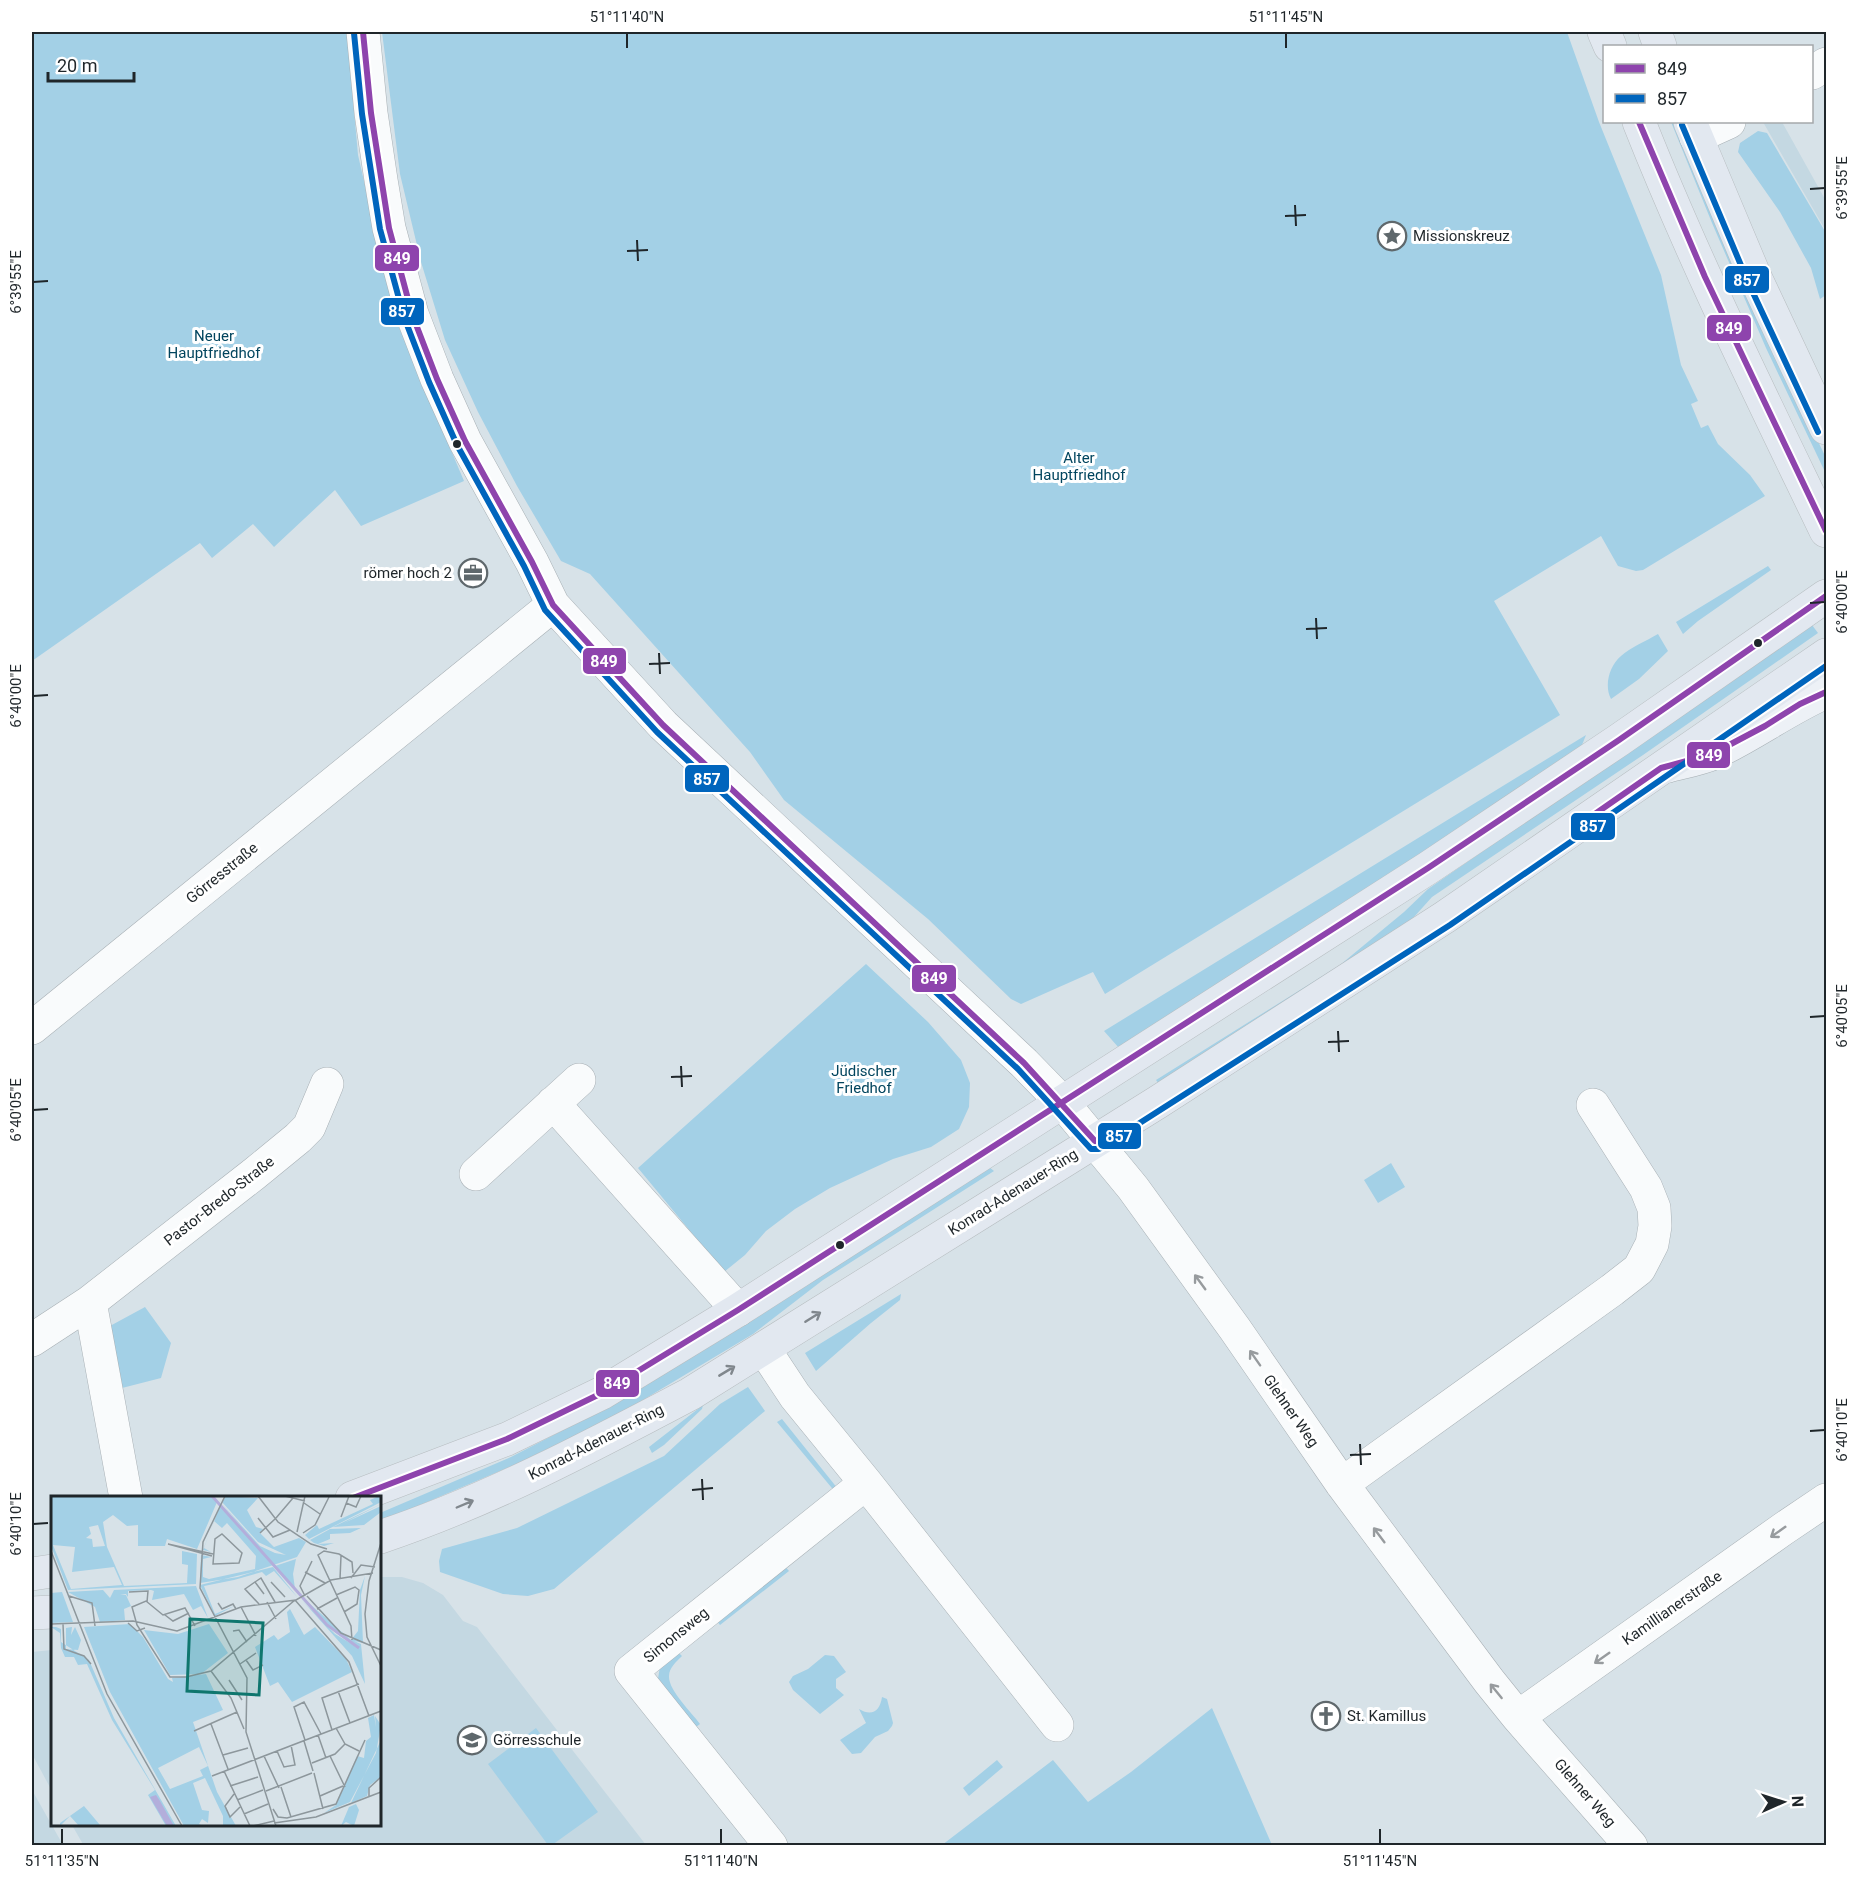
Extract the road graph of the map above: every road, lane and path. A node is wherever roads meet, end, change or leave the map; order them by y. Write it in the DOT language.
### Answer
graph roads {
  1 [pos="363,32"];
  2 [pos="1827,64"];
  3 [pos="1813,72"];
  4 [pos="1639,123"];
  5 [pos="1724,123"];
  6 [pos="1693,129"];
  7 [pos="1827,428"];
  8 [pos="1827,531"];
  9 [pos="1827,596"];
  10 [pos="553,605"];
  11 [pos="1827,656"];
  12 [pos="1827,693"];
  13 [pos="1661,768"];
  14 [pos="32,1028"];
  15 [pos="579,1080"];
  16 [pos="327,1084"];
  17 [pos="553,1103"];
  18 [pos="1062,1103"];
  19 [pos="1593,1105"];
  20 [pos="1095,1141"];
  21 [pos="476,1174"];
  22 [pos="90,1302"];
  23 [pos="738,1310"];
  24 [pos="32,1340"];
  25 [pos="764,1348"];
  26 [pos="867,1483"];
  27 [pos="1342,1484"];
  28 [pos="126,1496"];
  29 [pos="355,1496"];
  30 [pos="1827,1500"];
  31 [pos="381,1537"];
  32 [pos="51,1571"];
  33 [pos="32,1574"];
  34 [pos="51,1612"];
  35 [pos="32,1613"];
  36 [pos="1518,1717"];
  37 [pos="1057,1725"];
  38 [pos="771,1845"];
  39 [pos="1631,1845"];
  1 -- 10 [label="street, Glehner Weg"];
  2 -- 3 [label="street"];
  4 -- 8 [label="main road"];
  5 -- 6 [label="street"];
  6 -- 7 [label="main road"];
  9 -- 18 [label="main road"];
  10 -- 14 [label="street, Görresstraße"];
  10 -- 18 [label="street, Glehner Weg"];
  11 -- 13 [label="main road, Konrad-Adenauer-Ring"];
  12 -- 13 [label="main road"];
  13 -- 20 [label="main road, Konrad-Adenauer-Ring"];
  15 -- 17 [label="street"];
  16 -- 22 [label="street, Pastor-Bredo-Straße"];
  17 -- 21 [label="street"];
  17 -- 23 [label="street"];
  18 -- 20 [label="street, Glehner Weg"];
  18 -- 23 [label="main road"];
  19 -- 27 [label="street"];
  25 -- 20 [label="main road, Konrad-Adenauer-Ring, one-way"];
  27 -- 20 [label="street, Glehner Weg, one-way"];
  22 -- 24 [label="street, Pastor-Bredo-Straße"];
  22 -- 28 [label="street"];
  23 -- 29 [label="main road"];
  25 -- 26 [label="street"];
  31 -- 25 [label="main road, Konrad-Adenauer-Ring, one-way"];
  26 -- 37 [label="street"];
  26 -- 38 [label="street, Simonsweg"];
  36 -- 27 [label="street, Glehner Weg, one-way"];
  30 -- 36 [label="street, Kamillianerstraße, one-way"];
  32 -- 33 [label="main road"];
  34 -- 35 [label="main road"];
  36 -- 39 [label="street, Glehner Weg"];
}
